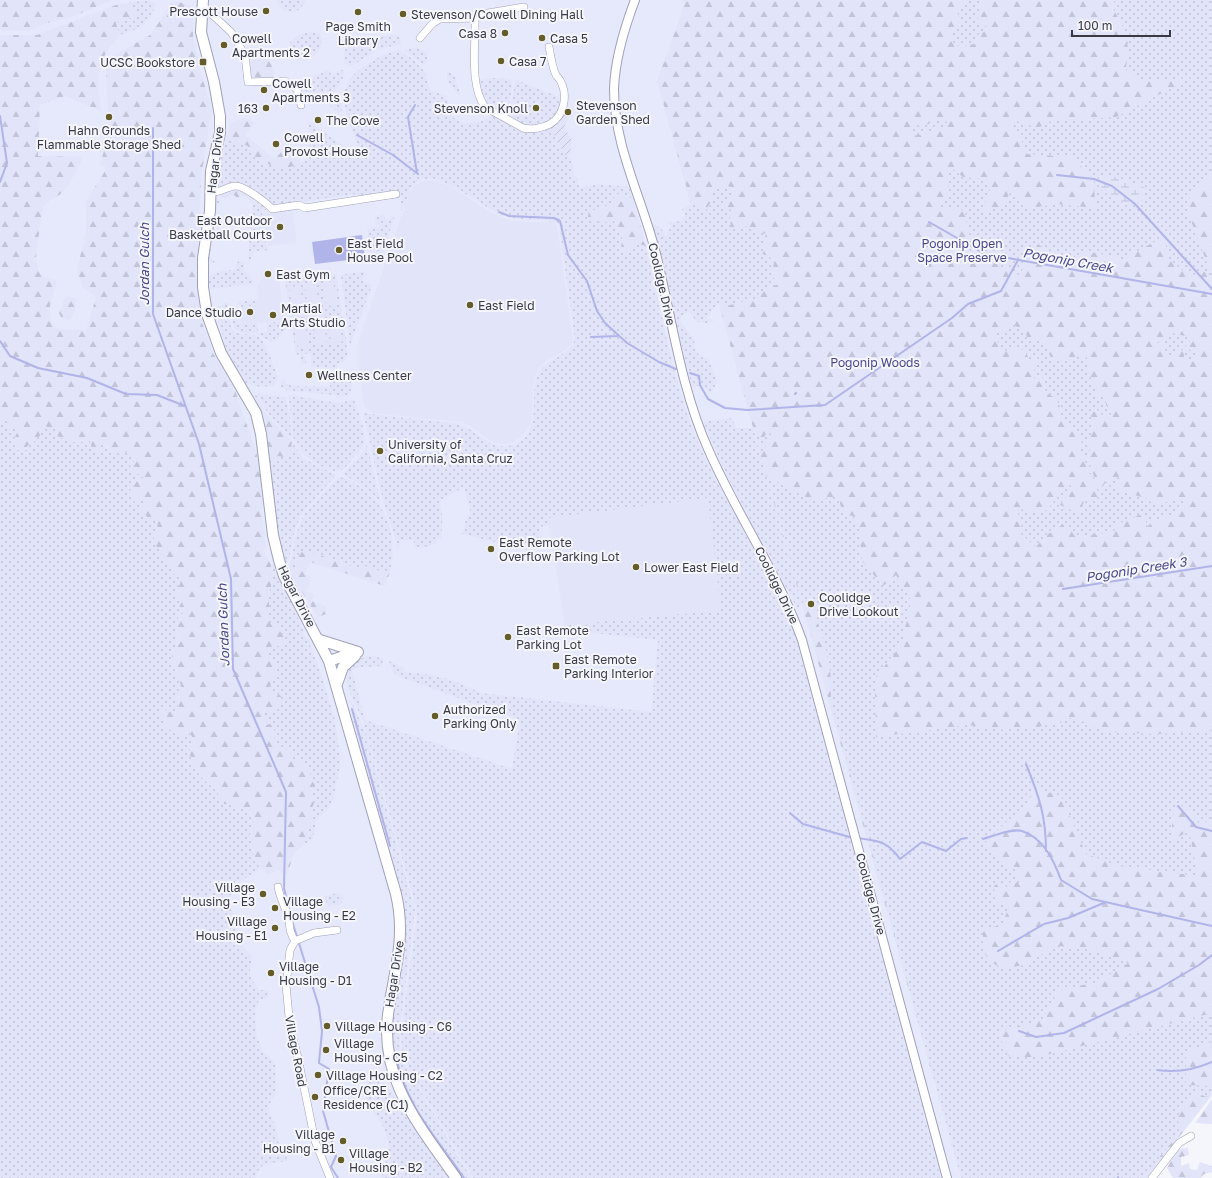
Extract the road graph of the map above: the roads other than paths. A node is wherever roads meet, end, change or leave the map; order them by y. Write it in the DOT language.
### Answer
graph roads {
  1 [pos="635,0"];
  2 [pos="204,4"];
  3 [pos="524,7"];
  4 [pos="475,18"];
  5 [pos="420,38"];
  6 [pos="549,47"];
  7 [pos="301,105"];
  8 [pos="211,192"];
  9 [pos="396,194"];
  10 [pos="320,640"];
  11 [pos="356,654"];
  12 [pos="329,661"];
  13 [pos="337,684"];
  14 [pos="278,887"];
  15 [pos="337,930"];
  16 [pos="295,942"];
  17 [pos="1191,1136"];
  18 [pos="330,1178"];
  19 [pos="456,1178"];
  20 [pos="947,1178"];
  21 [pos="1152,1178"];
  1 -- 20 [label="street, Coolidge Drive"];
  2 -- 7 [label="street"];
  2 -- 8 [label="main road, Hagar Drive"];
  3 -- 4 [label="street"];
  4 -- 5 [label="street"];
  4 -- 6 [label="street"];
  8 -- 9 [label="street"];
  8 -- 10 [label="main road, Hagar Drive"];
  10 -- 11 [label="main road"];
  10 -- 12 [label="main road, Hagar Drive"];
  11 -- 12 [label="main road"];
  11 -- 13 [label="main road"];
  12 -- 13 [label="main road, Hagar Drive"];
  13 -- 19 [label="main road, Hagar Drive"];
  14 -- 16 [label="street"];
  15 -- 16 [label="street"];
  16 -- 18 [label="street, Village Road"];
  17 -- 21 [label="street"];
}
